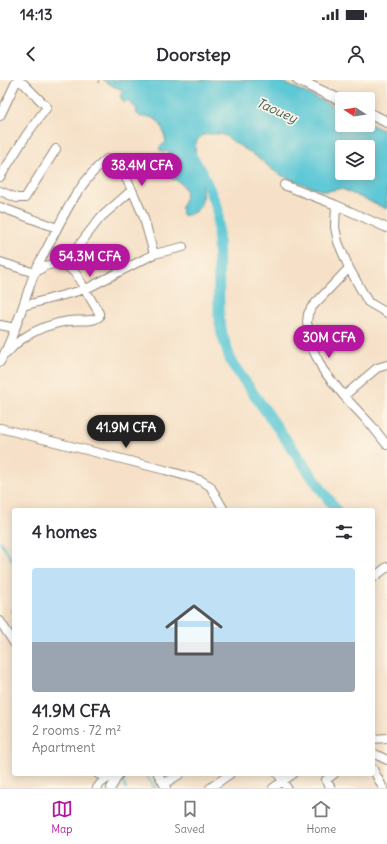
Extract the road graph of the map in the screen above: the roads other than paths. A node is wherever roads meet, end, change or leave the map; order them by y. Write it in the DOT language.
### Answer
graph roads {
  1 [pos="17,80"];
  2 [pos="298,80"];
  3 [pos="335,98"];
  4 [pos="0,116"];
  5 [pos="375,116"];
  6 [pos="387,122"];
  7 [pos="56,149"];
  8 [pos="0,177"];
  9 [pos="284,185"];
  10 [pos="132,190"];
  11 [pos="0,191"];
  12 [pos="336,205"];
  13 [pos="0,207"];
  14 [pos="57,228"];
  15 [pos="387,228"];
  16 [pos="183,247"];
  17 [pos="154,254"];
  18 [pos="0,262"];
  19 [pos="62,262"];
  20 [pos="349,268"];
  21 [pos="35,273"];
  22 [pos="86,289"];
  23 [pos="23,306"];
  24 [pos="387,313"];
  25 [pos="0,325"];
  26 [pos="15,328"];
  27 [pos="2,359"];
  28 [pos="387,365"];
  29 [pos="344,396"];
  30 [pos="0,428"];
  31 [pos="387,445"];
  32 [pos="223,508"];
  33 [pos="387,567"];
  34 [pos="375,576"];
  35 [pos="0,621"];
  36 [pos="12,640"];
  37 [pos="375,738"];
  38 [pos="387,738"];
  39 [pos="375,754"];
  40 [pos="387,760"];
  41 [pos="375,773"];
  42 [pos="110,776"];
  43 [pos="118,776"];
  44 [pos="159,776"];
  45 [pos="178,776"];
  46 [pos="227,776"];
  47 [pos="331,776"];
  48 [pos="283,781"];
  49 [pos="165,786"];
  50 [pos="98,788"];
  51 [pos="111,788"];
  52 [pos="210,788"];
  53 [pos="273,788"];
  54 [pos="331,788"];
  55 [pos="383,788"];
  1 -- 4 [label="street"];
  1 -- 8 [label="street"];
  2 -- 3 [label="main road"];
  5 -- 6 [label="main road"];
  7 -- 11 [label="street"];
  9 -- 12 [label="street"];
  10 -- 14 [label="street"];
  10 -- 17 [label="street"];
  10 -- 19 [label="street"];
  12 -- 15 [label="street"];
  12 -- 20 [label="street"];
  13 -- 14 [label="street"];
  14 -- 21 [label="street"];
  16 -- 17 [label="street"];
  17 -- 22 [label="street"];
  18 -- 21 [label="street"];
  19 -- 21 [label="street"];
  19 -- 22 [label="street"];
  20 -- 24 [label="street"];
  20 -- 29 [label="street"];
  21 -- 23 [label="street"];
  22 -- 23 [label="street"];
  22 -- 27 [label="street"];
  23 -- 26 [label="street"];
  25 -- 26 [label="street"];
  26 -- 27 [label="street"];
  28 -- 29 [label="street"];
  29 -- 31 [label="street"];
  30 -- 32 [label="street"];
  33 -- 34 [label="street"];
  35 -- 36 [label="street"];
  37 -- 38 [label="street"];
  39 -- 40 [label="street"];
  41 -- 55 [label="street"];
  42 -- 50 [label="street"];
  43 -- 51 [label="street"];
  44 -- 49 [label="street"];
  45 -- 49 [label="street"];
  46 -- 52 [label="street"];
  47 -- 54 [label="street"];
  48 -- 53 [label="street"];
}
